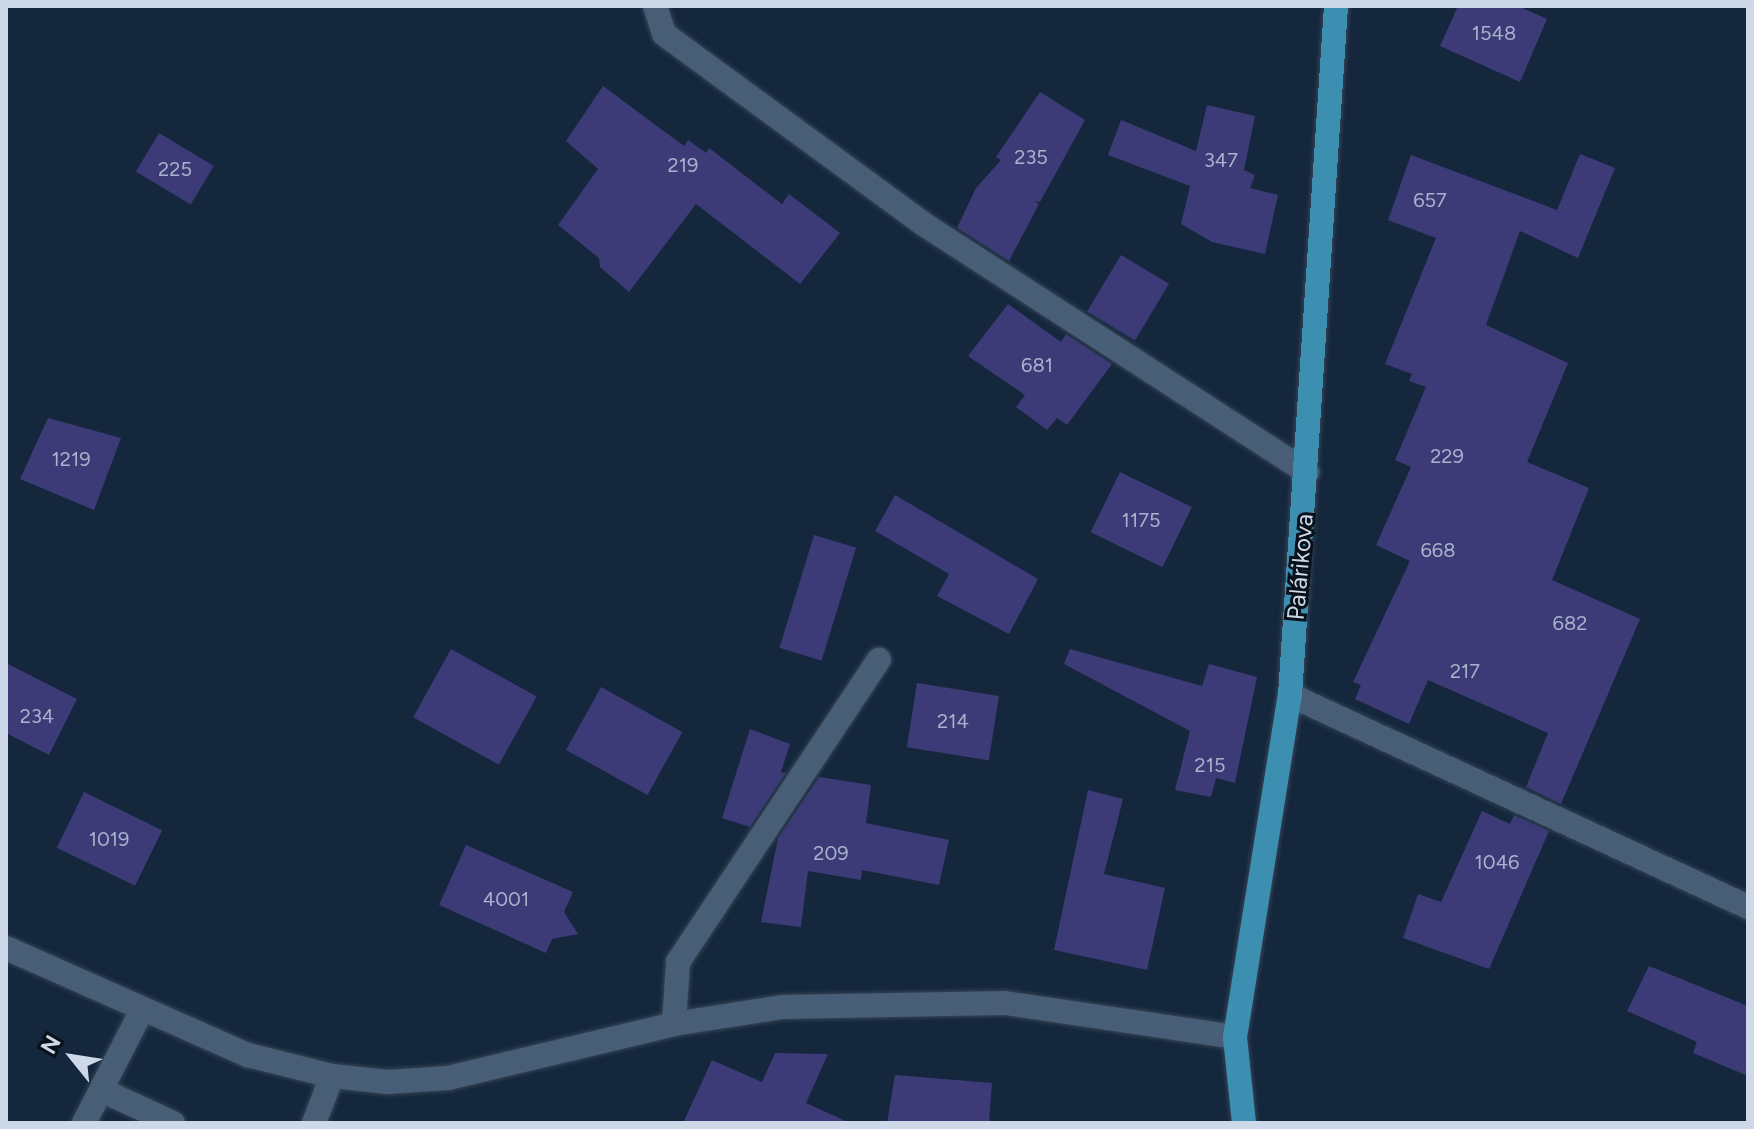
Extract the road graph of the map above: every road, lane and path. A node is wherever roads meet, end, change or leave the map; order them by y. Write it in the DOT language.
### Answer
graph roads {
  1 [pos="655,6"];
  2 [pos="1336,6"];
  3 [pos="1307,472"];
  4 [pos="879,660"];
  5 [pos="1290,695"];
  6 [pos="1748,907"];
  7 [pos="6,948"];
  8 [pos="141,1012"];
  9 [pos="674,1024"];
  10 [pos="1235,1037"];
  11 [pos="332,1076"];
  12 [pos="101,1090"];
  13 [pos="84,1123"];
  14 [pos="173,1123"];
  15 [pos="314,1123"];
  16 [pos="1244,1123"];
  1 -- 3 [label="street"];
  2 -- 3 [label="main road, Palárikova"];
  3 -- 5 [label="main road, Palárikova"];
  4 -- 9 [label="street"];
  5 -- 6 [label="street"];
  5 -- 10 [label="main road, Palárikova"];
  7 -- 8 [label="street"];
  8 -- 11 [label="street"];
  8 -- 12 [label="street"];
  9 -- 10 [label="street"];
  9 -- 11 [label="street"];
  10 -- 16 [label="main road, Palárikova"];
  11 -- 15 [label="street"];
  12 -- 13 [label="street"];
  12 -- 14 [label="street"];
}
